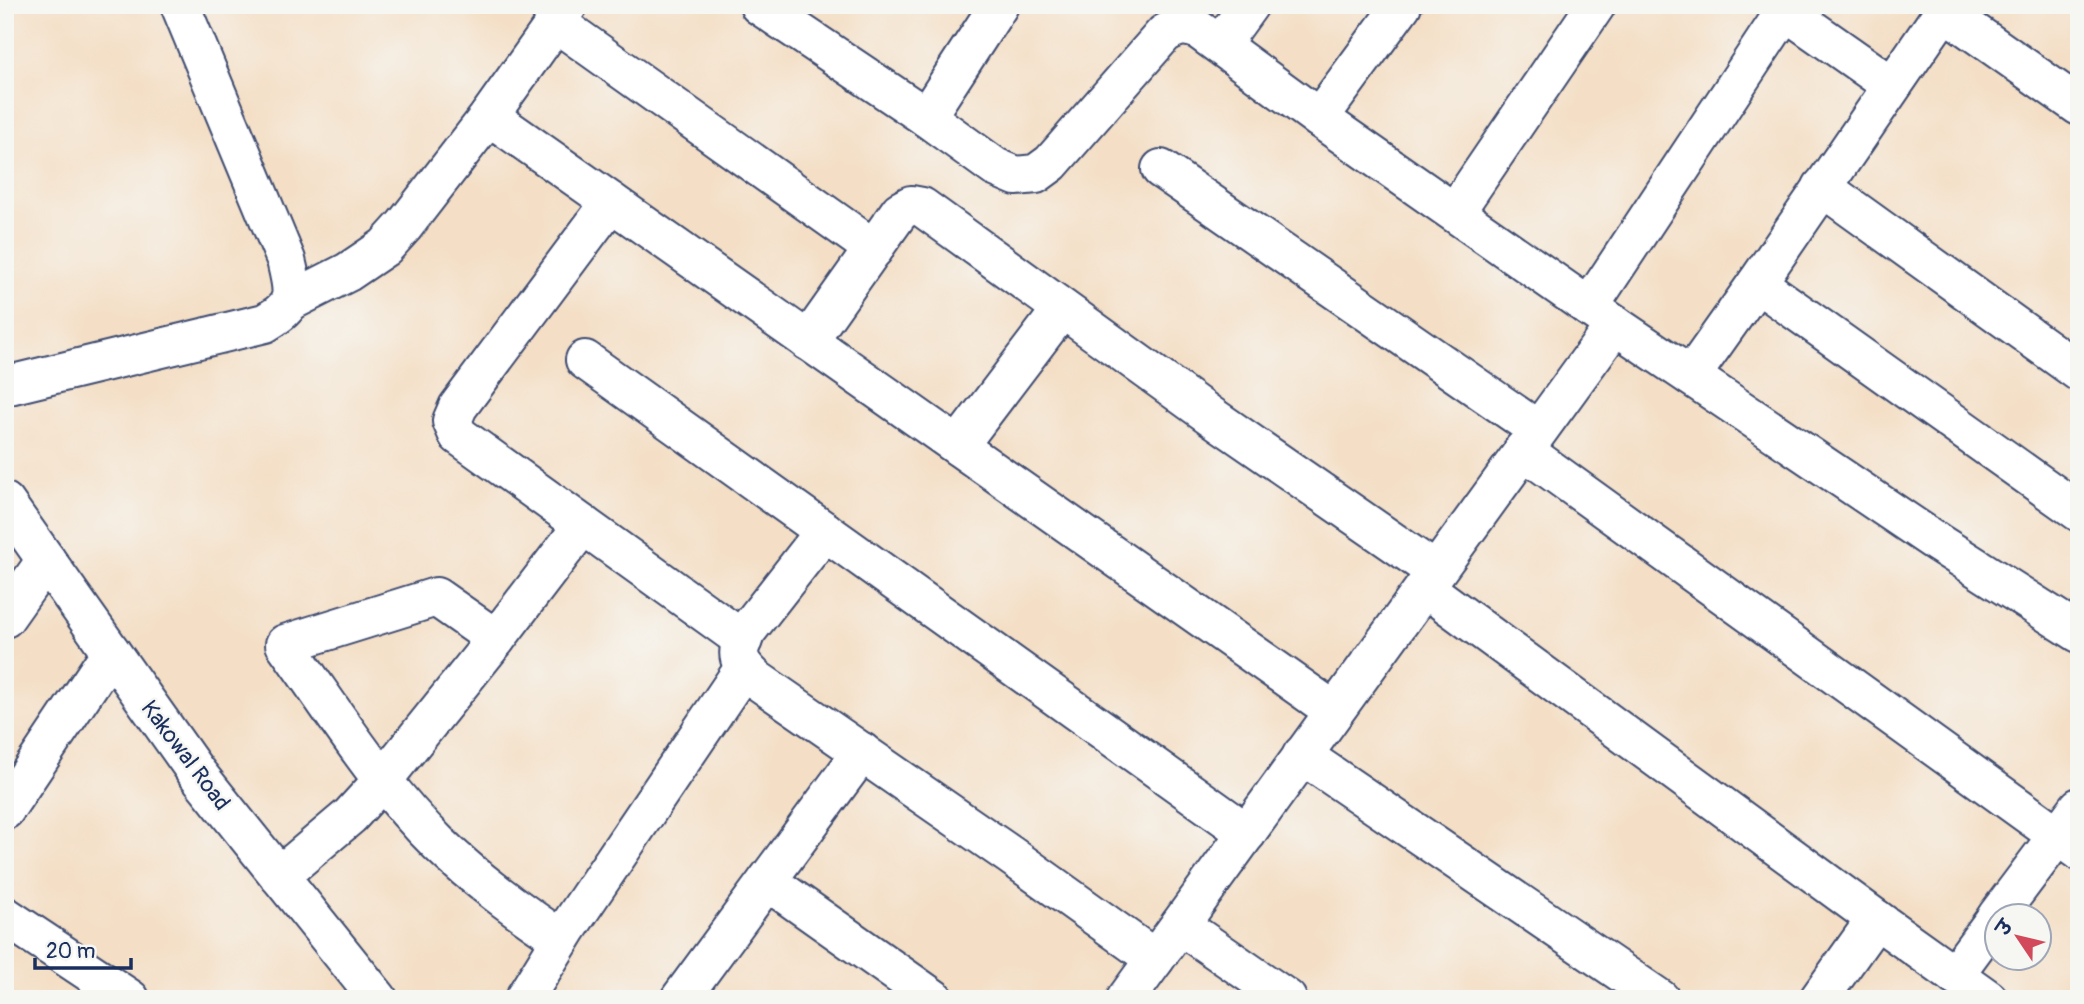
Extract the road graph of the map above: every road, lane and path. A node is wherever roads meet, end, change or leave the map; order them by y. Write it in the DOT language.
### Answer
graph roads {
  1 [pos="180,5"];
  2 [pos="759,5"];
  3 [pos="1249,5"];
  4 [pos="1402,5"];
  5 [pos="1596,5"];
  6 [pos="997,6"];
  7 [pos="1784,7"];
  8 [pos="1946,8"];
  9 [pos="561,14"];
  10 [pos="1220,45"];
  11 [pos="1891,85"];
  12 [pos="2074,93"];
  13 [pos="489,116"];
  14 [pos="926,117"];
  15 [pos="1319,118"];
  16 [pos="1161,169"];
  17 [pos="1822,187"];
  18 [pos="611,202"];
  19 [pos="1455,212"];
  20 [pos="874,249"];
  21 [pos="1757,283"];
  22 [pos="291,301"];
  23 [pos="1062,309"];
  24 [pos="1602,316"];
  25 [pos="808,341"];
  26 [pos="584,360"];
  27 [pos="2079,372"];
  28 [pos="1690,376"];
  29 [pos="5,386"];
  30 [pos="1531,440"];
  31 [pos="958,446"];
  32 [pos="5,502"];
  33 [pos="2079,512"];
  34 [pos="583,525"];
  35 [pos="825,531"];
  36 [pos="46,560"];
  37 [pos="1430,580"];
  38 [pos="2073,616"];
  39 [pos="5,618"];
  40 [pos="496,639"];
  41 [pos="111,652"];
  42 [pos="743,654"];
  43 [pos="1334,711"];
  44 [pos="862,752"];
  45 [pos="1302,755"];
  46 [pos="382,780"];
  47 [pos="5,810"];
  48 [pos="2072,831"];
  49 [pos="1247,833"];
  50 [pos="279,876"];
  51 [pos="767,881"];
  52 [pos="2010,902"];
  53 [pos="5,916"];
  54 [pos="1875,919"];
  55 [pos="1180,925"];
  56 [pos="1982,937"];
  57 [pos="561,939"];
  58 [pos="1155,959"];
  59 [pos="1954,975"];
  60 [pos="373,997"];
  61 [pos="130,999"];
  62 [pos="524,999"];
  63 [pos="680,999"];
  64 [pos="934,999"];
  65 [pos="1126,999"];
  66 [pos="1287,999"];
  67 [pos="1660,999"];
  68 [pos="1819,999"];
  69 [pos="1988,999"];
  1 -- 22 [label="street"];
  2 -- 14 [label="street"];
  3 -- 10 [label="street"];
  4 -- 15 [label="street"];
  5 -- 19 [label="street"];
  6 -- 14 [label="street"];
  7 -- 11 [label="street"];
  7 -- 24 [label="street"];
  8 -- 11 [label="street"];
  8 -- 12 [label="street"];
  9 -- 13 [label="street"];
  9 -- 20 [label="street"];
  10 -- 14 [label="street"];
  10 -- 15 [label="street"];
  11 -- 17 [label="street"];
  13 -- 18 [label="street"];
  13 -- 22 [label="street"];
  15 -- 19 [label="street"];
  16 -- 30 [label="street"];
  17 -- 21 [label="street"];
  17 -- 27 [label="street"];
  18 -- 25 [label="street"];
  18 -- 34 [label="street"];
  19 -- 24 [label="street"];
  20 -- 23 [label="street"];
  20 -- 25 [label="street"];
  21 -- 28 [label="street"];
  21 -- 33 [label="street"];
  22 -- 29 [label="street"];
  23 -- 31 [label="street"];
  23 -- 37 [label="street"];
  24 -- 28 [label="street"];
  24 -- 30 [label="street"];
  25 -- 31 [label="street"];
  26 -- 35 [label="street"];
  28 -- 38 [label="street"];
  30 -- 37 [label="street"];
  30 -- 48 [label="street"];
  31 -- 43 [label="street"];
  32 -- 36 [label="street, Kakowal Road"];
  34 -- 40 [label="street"];
  34 -- 42 [label="street"];
  35 -- 42 [label="street"];
  35 -- 49 [label="street"];
  36 -- 39 [label="street"];
  36 -- 41 [label="street, Kakowal Road"];
  37 -- 43 [label="street"];
  37 -- 54 [label="street"];
  40 -- 46 [label="street"];
  40 -- 46 [label="street"];
  41 -- 47 [label="street"];
  41 -- 50 [label="street, Kakowal Road"];
  42 -- 44 [label="street"];
  42 -- 57 [label="street"];
  43 -- 45 [label="street"];
  44 -- 51 [label="street"];
  44 -- 58 [label="street"];
  45 -- 49 [label="street"];
  45 -- 67 [label="street"];
  46 -- 50 [label="street"];
  46 -- 57 [label="street"];
  48 -- 52 [label="street"];
  49 -- 55 [label="street"];
  50 -- 60 [label="street, Kakowal Road"];
  51 -- 63 [label="street"];
  51 -- 64 [label="street"];
  53 -- 61 [label="street"];
  54 -- 59 [label="street"];
  54 -- 68 [label="street"];
  55 -- 58 [label="street"];
  55 -- 66 [label="street"];
  56 -- 59 [label="street"];
  57 -- 62 [label="street"];
  58 -- 65 [label="street"];
  59 -- 69 [label="street"];
}
